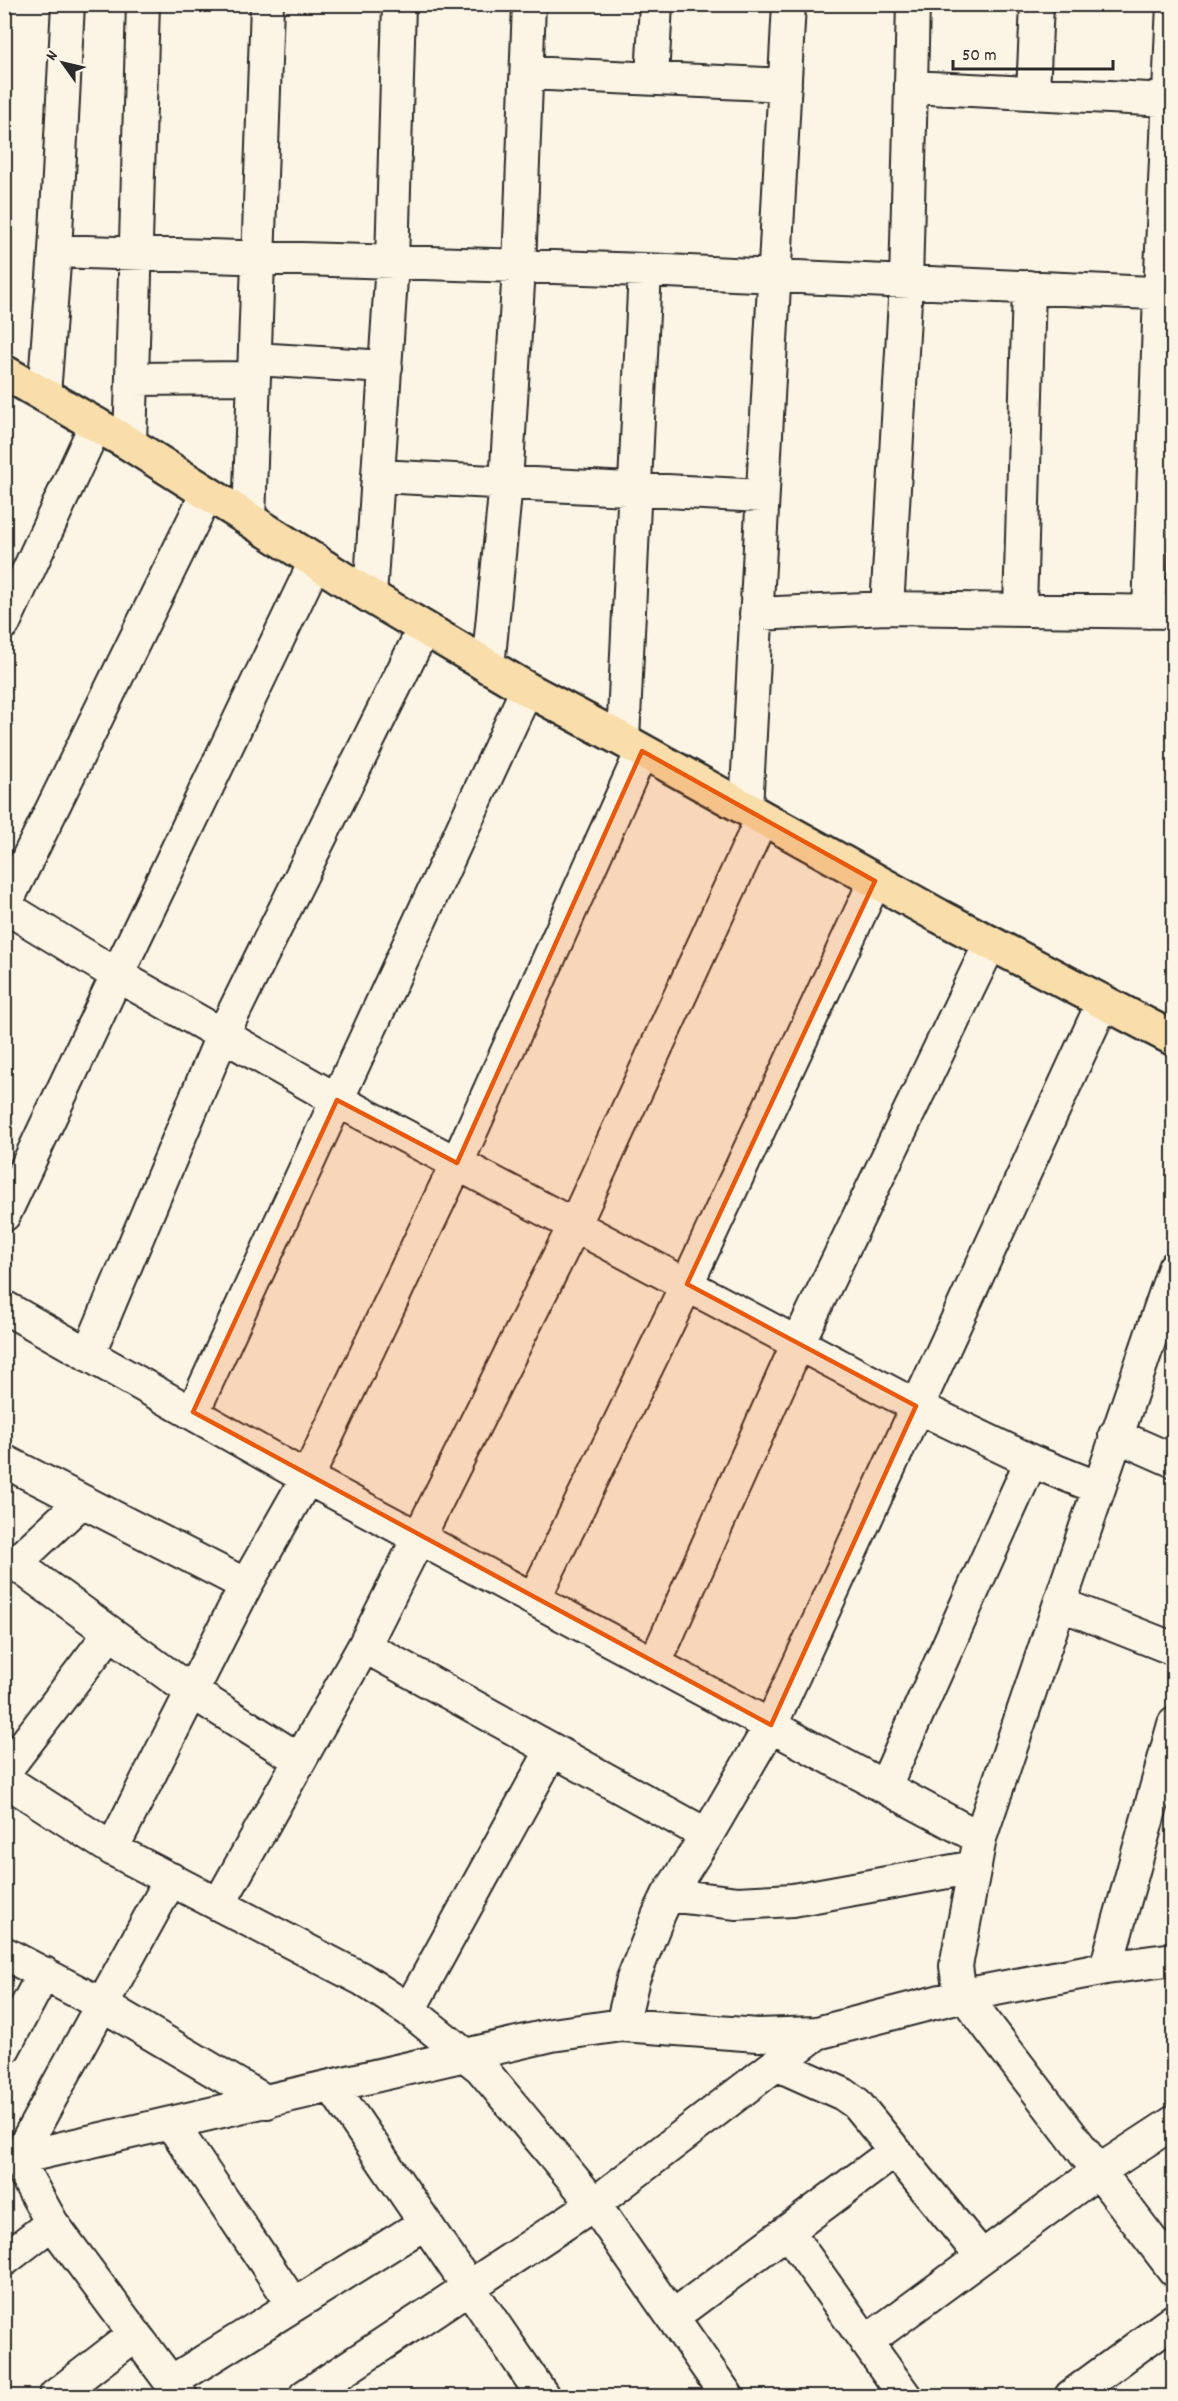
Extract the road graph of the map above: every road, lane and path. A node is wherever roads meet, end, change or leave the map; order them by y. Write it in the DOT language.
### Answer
graph roads {
  1 [pos="68,4"];
  2 [pos="143,4"];
  3 [pos="267,4"];
  4 [pos="399,4"];
  5 [pos="530,4"];
  6 [pos="656,4"];
  7 [pos="789,4"];
  8 [pos="913,4"];
  9 [pos="1037,4"];
  10 [pos="1173,4"];
  11 [pos="527,73"];
  12 [pos="652,78"];
  13 [pos="785,85"];
  14 [pos="911,87"];
  15 [pos="1033,93"];
  16 [pos="1169,100"];
  17 [pos="55,250"];
  18 [pos="137,253"];
  19 [pos="259,257"];
  20 [pos="392,262"];
  21 [pos="519,267"];
  22 [pos="645,270"];
  23 [pos="776,276"];
  24 [pos="906,283"];
  25 [pos="1029,287"];
  26 [pos="1167,294"];
  27 [pos="386,367"];
  28 [pos="255,369"];
  29 [pos="4,372"];
  30 [pos="133,379"];
  31 [pos="44,394"];
  32 [pos="96,424"];
  33 [pos="130,444"];
  34 [pos="379,476"];
  35 [pos="506,483"];
  36 [pos="635,488"];
  37 [pos="207,493"];
  38 [pos="762,496"];
  39 [pos="249,519"];
  40 [pos="316,560"];
  41 [pos="370,596"];
  42 [pos="887,608"];
  43 [pos="1020,610"];
  44 [pos="1161,612"];
  45 [pos="756,614"];
  46 [pos="4,623"];
  47 [pos="424,628"];
  48 [pos="488,667"];
  49 [pos="527,689"];
  50 [pos="633,745"];
  51 [pos="754,814"];
  52 [pos="875,881"];
  53 [pos="5,906"];
  54 [pos="990,944"];
  55 [pos="117,975"];
  56 [pos="1102,1002"];
  57 [pos="222,1036"];
  58 [pos="1173,1039"];
  59 [pos="337,1100"];
  60 [pos="457,1163"];
  61 [pos="4,1215"];
  62 [pos="574,1226"];
  63 [pos="1173,1268"];
  64 [pos="687,1284"];
  65 [pos="4,1307"];
  66 [pos="798,1343"];
  67 [pos="88,1355"];
  68 [pos="916,1406"];
  69 [pos="193,1412"];
  70 [pos="1115,1436"];
  71 [pos="4,1461"];
  72 [pos="1031,1461"];
  73 [pos="1173,1461"];
  74 [pos="307,1478"];
  75 [pos="1099,1488"];
  76 [pos="82,1501"];
  77 [pos="419,1537"];
  78 [pos="246,1585"];
  79 [pos="534,1599"];
  80 [pos="1060,1604"];
  81 [pos="110,1634"];
  82 [pos="364,1646"];
  83 [pos="1173,1649"];
  84 [pos="655,1663"];
  85 [pos="192,1692"];
  86 [pos="1173,1724"];
  87 [pos="771,1725"];
  88 [pos="552,1749"];
  89 [pos="300,1760"];
  90 [pos="4,1772"];
  91 [pos="4,1779"];
  92 [pos="885,1786"];
  93 [pos="707,1835"];
  94 [pos="112,1849"];
  95 [pos="978,1853"];
  96 [pos="171,1879"];
  97 [pos="668,1895"];
  98 [pos="219,1904"];
  99 [pos="4,1953"];
  100 [pos="1173,1959"];
  101 [pos="1106,1968"];
  102 [pos="44,1973"];
  103 [pos="964,1995"];
  104 [pos="101,2004"];
  105 [pos="409,2010"];
  106 [pos="622,2025"];
  107 [pos="818,2033"];
  108 [pos="4,2048"];
  109 [pos="466,2054"];
  110 [pos="776,2064"];
  111 [pos="332,2086"];
  112 [pos="267,2102"];
  113 [pos="1173,2122"];
  114 [pos="171,2123"];
  115 [pos="895,2151"];
  116 [pos="14,2158"];
  117 [pos="1099,2171"];
  118 [pos="594,2204"];
  119 [pos="52,2223"];
  120 [pos="424,2223"];
  121 [pos="787,2231"];
  122 [pos="981,2256"];
  123 [pos="4,2260"];
  124 [pos="1173,2270"];
  125 [pos="468,2288"];
  126 [pos="293,2304"];
  127 [pos="672,2317"];
  128 [pos="1173,2320"];
  129 [pos="135,2334"];
  130 [pos="866,2343"];
  131 [pos="176,2389"];
  132 [pos="1076,2395"];
  133 [pos="55,2397"];
  134 [pos="305,2397"];
  135 [pos="543,2397"];
  136 [pos="727,2397"];
  137 [pos="905,2397"];
  1 -- 17 [label="street"];
  2 -- 18 [label="street"];
  3 -- 19 [label="street"];
  4 -- 20 [label="street"];
  5 -- 11 [label="street"];
  6 -- 12 [label="street"];
  7 -- 13 [label="street"];
  8 -- 14 [label="street"];
  9 -- 15 [label="street"];
  10 -- 16 [label="street"];
  11 -- 12 [label="street"];
  11 -- 21 [label="street"];
  12 -- 13 [label="street"];
  13 -- 23 [label="street"];
  14 -- 15 [label="street"];
  14 -- 24 [label="street"];
  15 -- 16 [label="street"];
  16 -- 26 [label="street"];
  17 -- 18 [label="street"];
  17 -- 31 [label="street"];
  18 -- 19 [label="street"];
  18 -- 30 [label="street"];
  19 -- 20 [label="street"];
  19 -- 28 [label="street"];
  20 -- 21 [label="street"];
  20 -- 27 [label="street"];
  21 -- 22 [label="street"];
  21 -- 35 [label="street"];
  22 -- 23 [label="street"];
  22 -- 36 [label="street"];
  23 -- 24 [label="street"];
  23 -- 38 [label="street"];
  24 -- 25 [label="street"];
  24 -- 42 [label="street"];
  25 -- 26 [label="street"];
  25 -- 43 [label="street"];
  26 -- 44 [label="street"];
  27 -- 28 [label="street"];
  27 -- 34 [label="street"];
  28 -- 30 [label="street"];
  28 -- 39 [label="street"];
  29 -- 31 [label="main road"];
  30 -- 33 [label="street"];
  31 -- 32 [label="main road"];
  32 -- 33 [label="main road"];
  32 -- 46 [label="street"];
  33 -- 37 [label="main road"];
  34 -- 35 [label="street"];
  34 -- 41 [label="street"];
  35 -- 36 [label="street"];
  35 -- 48 [label="street"];
  36 -- 38 [label="street"];
  36 -- 50 [label="street"];
  37 -- 39 [label="main road"];
  37 -- 53 [label="street"];
  38 -- 45 [label="street"];
  39 -- 40 [label="main road"];
  40 -- 41 [label="main road"];
  40 -- 55 [label="street"];
  41 -- 47 [label="main road"];
  42 -- 43 [label="street"];
  42 -- 45 [label="street"];
  43 -- 44 [label="street"];
  45 -- 51 [label="street"];
  47 -- 48 [label="main road"];
  47 -- 57 [label="street"];
  48 -- 49 [label="main road"];
  49 -- 50 [label="main road"];
  49 -- 59 [label="street"];
  50 -- 51 [label="main road"];
  50 -- 60 [label="street"];
  51 -- 52 [label="main road"];
  51 -- 62 [label="street"];
  52 -- 54 [label="main road"];
  52 -- 64 [label="street"];
  53 -- 55 [label="street"];
  54 -- 56 [label="main road"];
  54 -- 66 [label="street"];
  55 -- 57 [label="street"];
  55 -- 61 [label="street"];
  56 -- 58 [label="main road"];
  56 -- 68 [label="street"];
  57 -- 59 [label="street"];
  57 -- 67 [label="street"];
  59 -- 60 [label="street"];
  59 -- 69 [label="street"];
  60 -- 62 [label="street"];
  60 -- 74 [label="street"];
  62 -- 64 [label="street"];
  62 -- 77 [label="street"];
  63 -- 70 [label="street"];
  64 -- 66 [label="street"];
  64 -- 79 [label="street"];
  65 -- 67 [label="street"];
  66 -- 68 [label="street"];
  66 -- 84 [label="street"];
  67 -- 69 [label="street"];
  68 -- 72 [label="street"];
  68 -- 87 [label="street"];
  69 -- 74 [label="street"];
  70 -- 73 [label="street"];
  70 -- 75 [label="street"];
  71 -- 76 [label="street"];
  72 -- 75 [label="street"];
  72 -- 92 [label="street"];
  74 -- 77 [label="street"];
  74 -- 78 [label="street"];
  75 -- 80 [label="street"];
  76 -- 78 [label="street"];
  76 -- 81 [label="street"];
  77 -- 79 [label="street"];
  77 -- 82 [label="street"];
  78 -- 85 [label="street"];
  79 -- 84 [label="street"];
  80 -- 83 [label="street"];
  80 -- 95 [label="street"];
  81 -- 85 [label="street"];
  81 -- 90 [label="street"];
  82 -- 88 [label="street"];
  82 -- 89 [label="street"];
  84 -- 87 [label="street"];
  85 -- 89 [label="street"];
  85 -- 94 [label="street"];
  86 -- 101 [label="street"];
  87 -- 92 [label="street"];
  87 -- 93 [label="street"];
  88 -- 93 [label="street"];
  88 -- 105 [label="street"];
  89 -- 98 [label="street"];
  91 -- 94 [label="street"];
  92 -- 95 [label="street"];
  93 -- 97 [label="street"];
  94 -- 96 [label="street"];
  95 -- 97 [label="street"];
  95 -- 103 [label="street"];
  96 -- 98 [label="street"];
  96 -- 104 [label="street"];
  97 -- 106 [label="street"];
  98 -- 105 [label="street"];
  99 -- 102 [label="street"];
  100 -- 101 [label="street"];
  101 -- 103 [label="street"];
  102 -- 104 [label="street"];
  102 -- 108 [label="street"];
  103 -- 107 [label="street"];
  103 -- 117 [label="street"];
  104 -- 112 [label="street"];
  104 -- 116 [label="street"];
  105 -- 109 [label="street"];
  106 -- 107 [label="street"];
  106 -- 109 [label="street"];
  107 -- 110 [label="street"];
  109 -- 111 [label="street"];
  109 -- 118 [label="street"];
  110 -- 115 [label="street"];
  110 -- 118 [label="street"];
  111 -- 112 [label="street"];
  111 -- 120 [label="street"];
  112 -- 114 [label="street"];
  113 -- 117 [label="street"];
  114 -- 116 [label="street"];
  114 -- 126 [label="street"];
  115 -- 121 [label="street"];
  115 -- 122 [label="street"];
  116 -- 119 [label="street"];
  117 -- 122 [label="street"];
  117 -- 124 [label="street"];
  118 -- 125 [label="street"];
  118 -- 127 [label="street"];
  119 -- 123 [label="street"];
  119 -- 129 [label="street"];
  120 -- 125 [label="street"];
  120 -- 126 [label="street"];
  121 -- 127 [label="street"];
  121 -- 130 [label="street"];
  122 -- 130 [label="street"];
  125 -- 134 [label="street"];
  125 -- 135 [label="street"];
  126 -- 131 [label="street"];
  127 -- 136 [label="street"];
  128 -- 132 [label="street"];
  129 -- 131 [label="street"];
  129 -- 133 [label="street"];
  130 -- 137 [label="street"];
}
